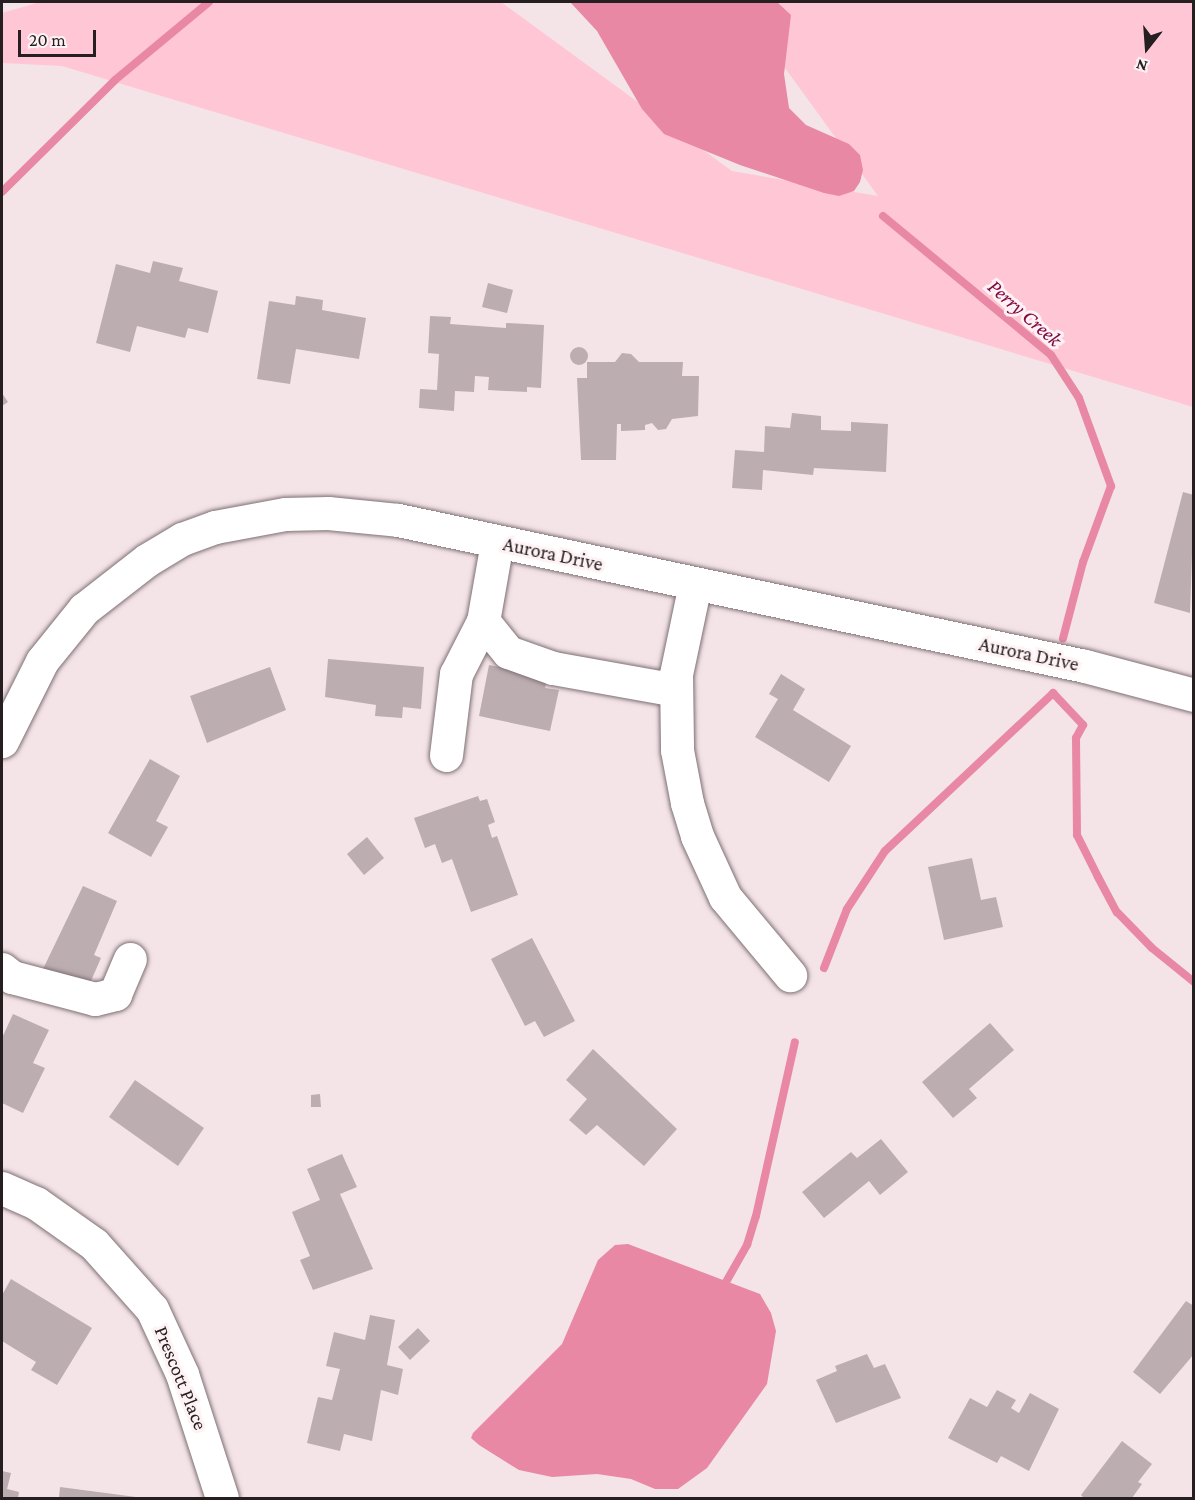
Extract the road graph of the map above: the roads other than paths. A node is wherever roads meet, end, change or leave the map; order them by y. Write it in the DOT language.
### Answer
graph roads {
  1 [pos="496,542"];
  2 [pos="695,584"];
  3 [pos="483,621"];
  4 [pos="676,690"];
  5 [pos="1194,695"];
  6 [pos="2,741"];
  7 [pos="446,755"];
  8 [pos="130,959"];
  9 [pos="2,969"];
  10 [pos="790,975"];
  11 [pos="2,1188"];
  12 [pos="222,1498"];
  1 -- 2 [label="street, Aurora Drive"];
  1 -- 3 [label="street"];
  1 -- 6 [label="street, Aurora Drive"];
  2 -- 4 [label="street"];
  2 -- 5 [label="street, Aurora Drive"];
  3 -- 4 [label="street"];
  3 -- 7 [label="street"];
  4 -- 10 [label="street"];
  8 -- 9 [label="street"];
  11 -- 12 [label="street, Prescott Place"];
}
